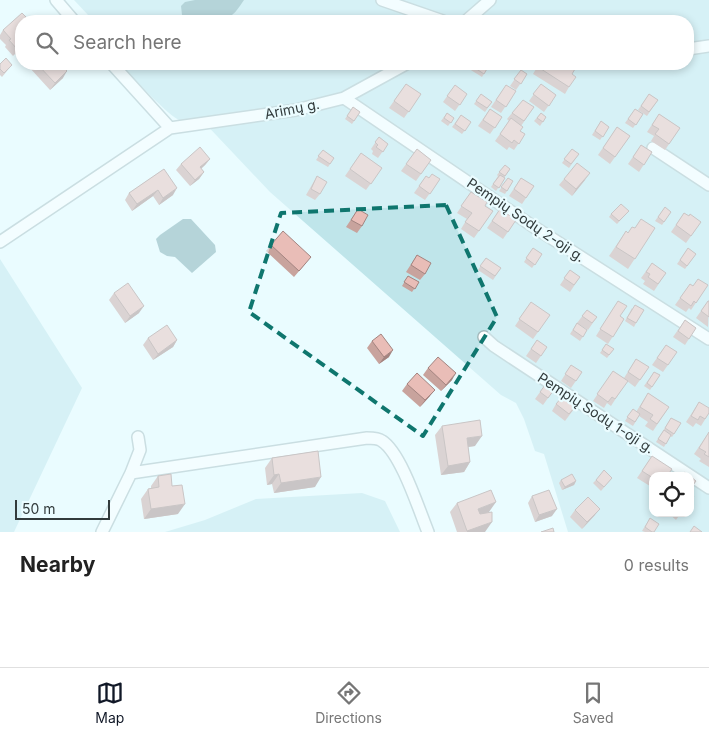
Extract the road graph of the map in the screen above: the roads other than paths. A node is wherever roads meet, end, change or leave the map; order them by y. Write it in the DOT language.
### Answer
graph roads {
  1 [pos="56,0"];
  2 [pos="382,0"];
  3 [pos="490,0"];
  4 [pos="69,15"];
  5 [pos="426,15"];
  6 [pos="473,15"];
  7 [pos="709,46"];
  8 [pos="694,48"];
  9 [pos="117,70"];
  10 [pos="395,70"];
  11 [pos="344,98"];
  12 [pos="170,128"];
  13 [pos="653,148"];
  14 [pos="709,185"];
  15 [pos="0,242"];
  16 [pos="484,337"];
  17 [pos="709,339"];
  18 [pos="138,437"];
  19 [pos="131,472"];
  20 [pos="709,488"];
  21 [pos="102,532"];
  22 [pos="428,532"];
  1 -- 4 [label="street"];
  2 -- 5 [label="street"];
  3 -- 6 [label="street"];
  7 -- 8 [label="street"];
  9 -- 12 [label="street"];
  10 -- 11 [label="street, Arimų g."];
  11 -- 12 [label="street, Arimų g."];
  11 -- 17 [label="street, Pempių Sodų 2-oji g."];
  12 -- 15 [label="street, Arimų g."];
  13 -- 14 [label="street"];
  16 -- 20 [label="street, Pempių Sodų 1-oji g."];
  18 -- 19 [label="street"];
  19 -- 21 [label="street"];
  19 -- 22 [label="street"];
}
